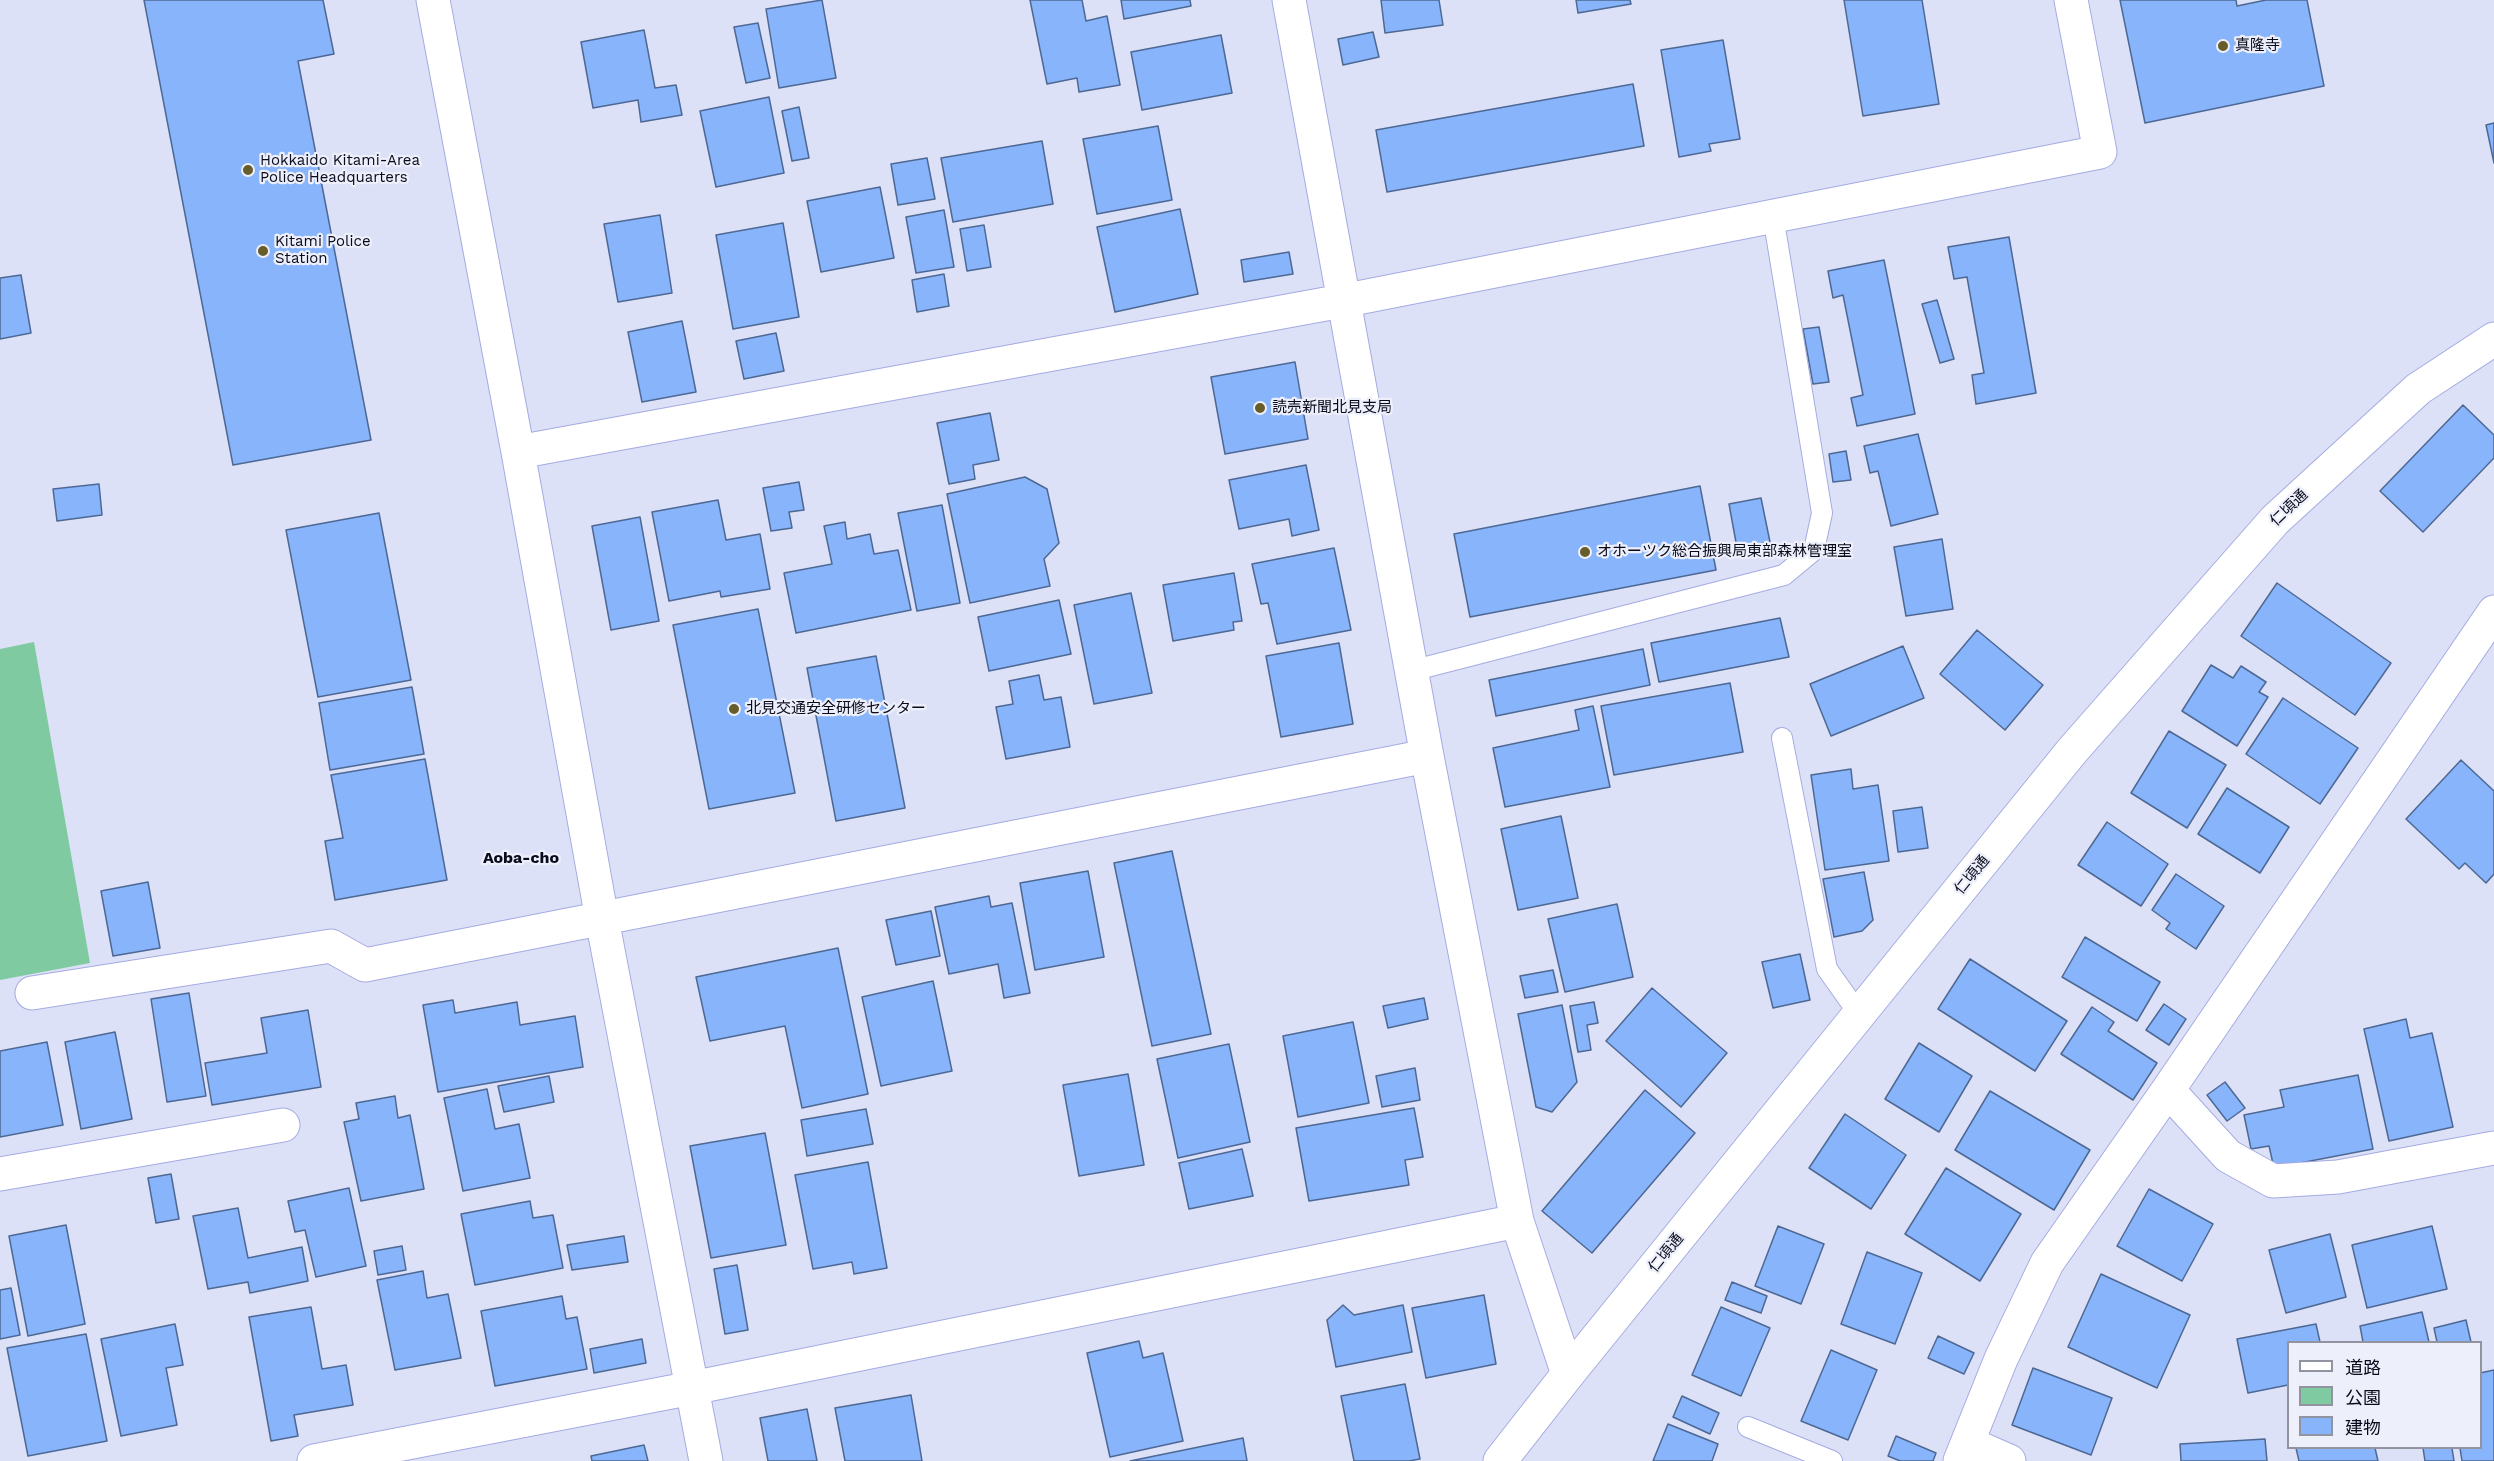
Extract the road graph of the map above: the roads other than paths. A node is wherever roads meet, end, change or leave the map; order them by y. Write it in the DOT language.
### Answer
graph roads {
  1 [pos="433,0"];
  2 [pos="1289,0"];
  3 [pos="2071,0"];
  4 [pos="1773,216"];
  5 [pos="1342,301"];
  6 [pos="2494,339"];
  7 [pos="519,452"];
  8 [pos="2493,614"];
  9 [pos="1411,671"];
  10 [pos="1782,738"];
  11 [pos="1427,756"];
  12 [pos="602,919"];
  13 [pos="33,993"];
  14 [pos="1859,1014"];
  15 [pos="2168,1090"];
  16 [pos="283,1125"];
  17 [pos="2494,1148"];
  18 [pos="0,1174"];
  19 [pos="1517,1221"];
  20 [pos="1568,1374"];
  21 [pos="692,1388"];
  22 [pos="1748,1427"];
  23 [pos="1964,1452"];
  24 [pos="314,1461"];
  25 [pos="706,1461"];
  26 [pos="1500,1461"];
  27 [pos="1832,1461"];
  28 [pos="2009,1461"];
  1 -- 7 [label="street"];
  2 -- 5 [label="street"];
  3 -- 4 [label="street"];
  4 -- 5 [label="street"];
  4 -- 9 [label="lane"];
  5 -- 7 [label="street"];
  5 -- 9 [label="street"];
  6 -- 14 [label="street, 仁頃通"];
  7 -- 12 [label="street"];
  8 -- 15 [label="street"];
  9 -- 11 [label="street"];
  10 -- 14 [label="lane"];
  11 -- 12 [label="street"];
  11 -- 19 [label="street"];
  12 -- 13 [label="street"];
  12 -- 21 [label="street"];
  14 -- 20 [label="street, 仁頃通"];
  15 -- 17 [label="street"];
  15 -- 23 [label="street"];
  16 -- 18 [label="street"];
  19 -- 20 [label="street"];
  19 -- 21 [label="street"];
  20 -- 26 [label="street, 仁頃通"];
  21 -- 24 [label="street"];
  21 -- 25 [label="street"];
  22 -- 27 [label="lane"];
  23 -- 28 [label="street"];
}
